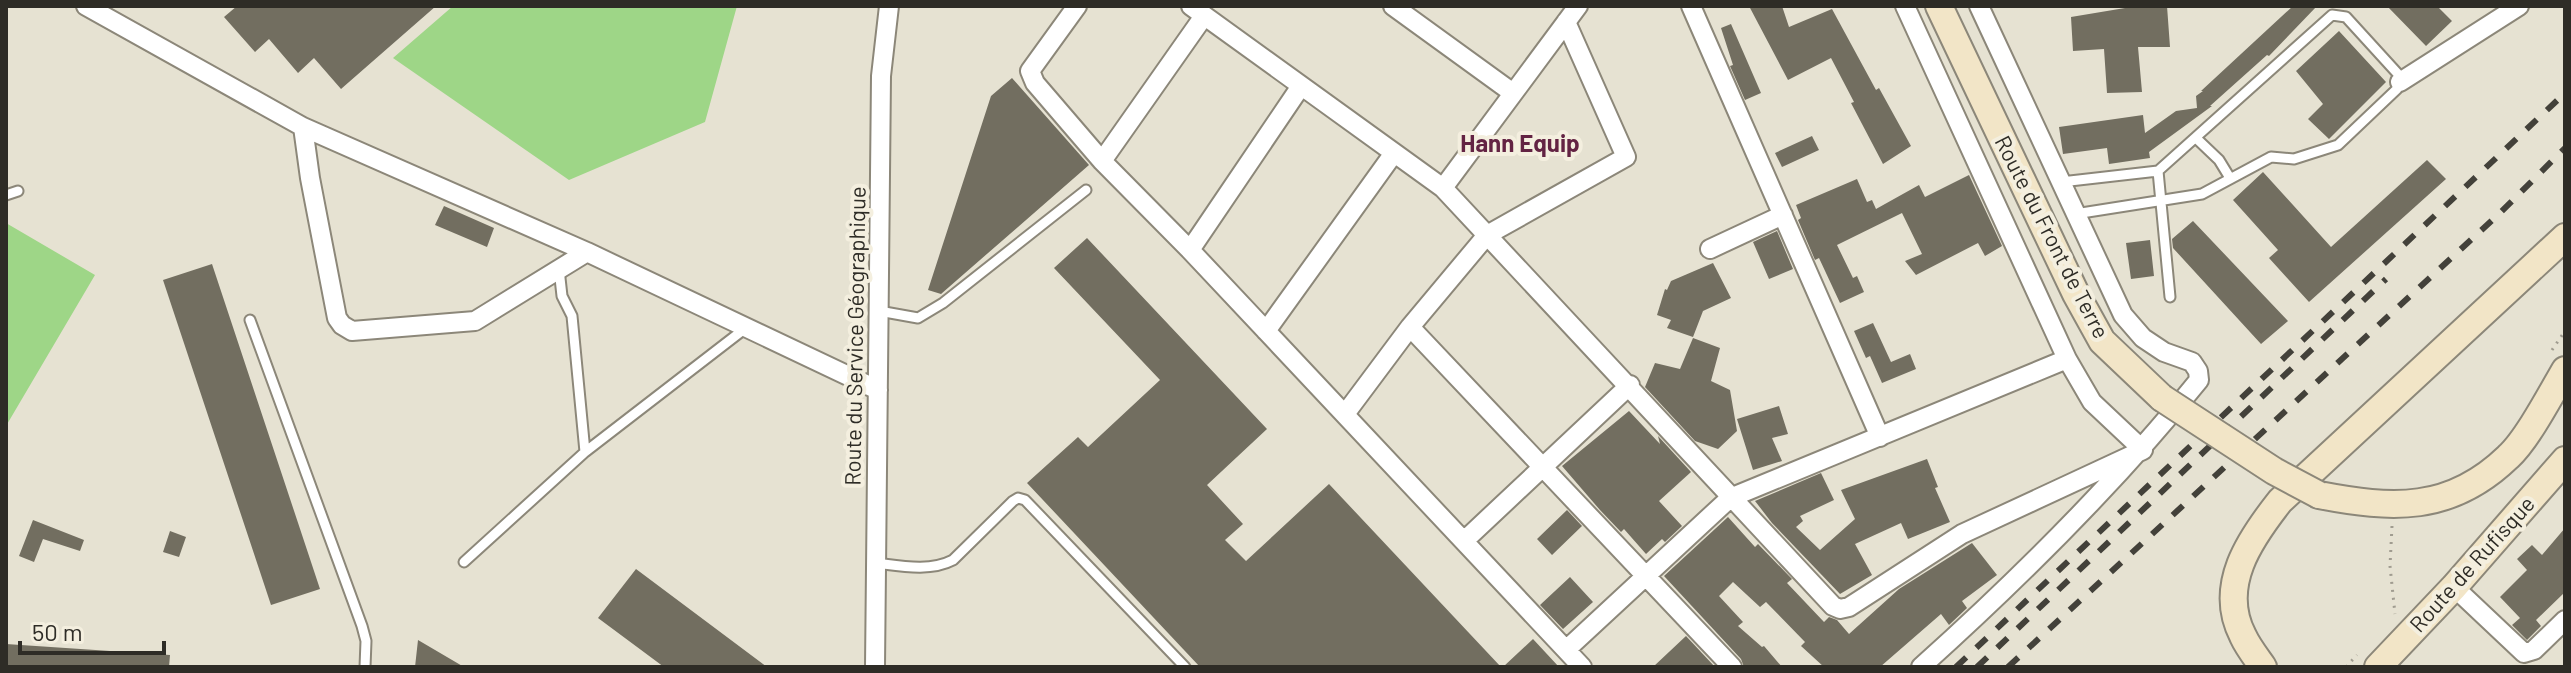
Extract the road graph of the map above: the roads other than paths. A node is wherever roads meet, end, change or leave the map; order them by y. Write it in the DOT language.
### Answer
graph roads {
  1 [pos="86,6"];
  2 [pos="889,6"];
  3 [pos="1077,6"];
  4 [pos="1393,6"];
  5 [pos="1578,6"];
  6 [pos="1691,6"];
  7 [pos="1905,6"];
  8 [pos="1939,6"];
  9 [pos="2519,6"];
  10 [pos="1987,8"];
  11 [pos="1198,11"];
  12 [pos="1566,22"];
  13 [pos="2400,82"];
  14 [pos="1301,86"];
  15 [pos="1513,93"];
  16 [pos="303,127"];
  17 [pos="2197,139"];
  18 [pos="1394,153"];
  19 [pos="1102,161"];
  20 [pos="2158,171"];
  21 [pos="2230,178"];
  22 [pos="2060,182"];
  23 [pos="1443,188"];
  24 [pos="1086,190"];
  25 [pos="18,191"];
  26 [pos="6,195"];
  27 [pos="2160,203"];
  28 [pos="2075,214"];
  29 [pos="1783,215"];
  30 [pos="1487,235"];
  31 [pos="2565,237"];
  32 [pos="1710,249"];
  33 [pos="1190,250"];
  34 [pos="587,252"];
  35 [pos="559,269"];
  36 [pos="2170,297"];
  37 [pos="879,311"];
  38 [pos="250,320"];
  39 [pos="747,327"];
  40 [pos="1410,327"];
  41 [pos="1266,331"];
  42 [pos="2067,359"];
  43 [pos="2557,364"];
  44 [pos="1630,385"];
  45 [pos="878,390"];
  46 [pos="1345,414"];
  47 [pos="1880,437"];
  48 [pos="2143,450"];
  49 [pos="585,452"];
  50 [pos="2565,460"];
  51 [pos="1543,467"];
  52 [pos="1730,498"];
  53 [pos="1464,541"];
  54 [pos="464,562"];
  55 [pos="876,563"];
  56 [pos="1645,575"];
  57 [pos="2454,587"];
  58 [pos="2565,620"];
  59 [pos="1567,649"];
  60 [pos="2368,661"];
  61 [pos="365,667"];
  62 [pos="875,667"];
  63 [pos="1185,667"];
  64 [pos="1582,667"];
  65 [pos="1732,667"];
  66 [pos="1921,667"];
  67 [pos="2263,667"];
  1 -- 16 [label="street"];
  2 -- 37 [label="street, Route du Service Géographique"];
  3 -- 19 [label="street"];
  4 -- 15 [label="street"];
  5 -- 12 [label="street"];
  6 -- 29 [label="street"];
  7 -- 42 [label="street"];
  8 -- 43 [label="main road, Route du Front de Terre, bridge"];
  9 -- 13 [label="street"];
  10 -- 22 [label="street"];
  11 -- 14 [label="street"];
  11 -- 19 [label="street"];
  12 -- 15 [label="street"];
  12 -- 30 [label="street"];
  13 -- 17 [label="lane"];
  13 -- 21 [label="lane"];
  14 -- 18 [label="street"];
  14 -- 33 [label="street"];
  15 -- 23 [label="street"];
  16 -- 34 [label="street"];
  16 -- 35 [label="street"];
  17 -- 20 [label="lane"];
  17 -- 21 [label="lane"];
  18 -- 23 [label="street"];
  18 -- 41 [label="street"];
  19 -- 33 [label="street"];
  20 -- 22 [label="lane"];
  20 -- 27 [label="lane"];
  21 -- 27 [label="lane"];
  22 -- 28 [label="street"];
  23 -- 30 [label="street"];
  24 -- 37 [label="lane"];
  25 -- 26 [label="lane"];
  27 -- 28 [label="lane"];
  27 -- 36 [label="lane"];
  28 -- 48 [label="street"];
  29 -- 32 [label="street"];
  29 -- 47 [label="street"];
  30 -- 40 [label="street"];
  30 -- 44 [label="street"];
  31 -- 67 [label="main road"];
  33 -- 41 [label="street"];
  34 -- 35 [label="street"];
  34 -- 39 [label="street"];
  35 -- 49 [label="lane"];
  37 -- 45 [label="street, Route du Service Géographique"];
  38 -- 61 [label="lane"];
  39 -- 45 [label="street"];
  39 -- 49 [label="lane"];
  40 -- 46 [label="street"];
  40 -- 51 [label="street"];
  41 -- 46 [label="street"];
  42 -- 47 [label="street"];
  42 -- 48 [label="street"];
  44 -- 51 [label="street"];
  44 -- 52 [label="street"];
  45 -- 55 [label="street, Route du Service Géographique"];
  46 -- 53 [label="street"];
  47 -- 52 [label="street"];
  48 -- 52 [label="street"];
  48 -- 66 [label="street"];
  49 -- 54 [label="lane"];
  50 -- 57 [label="main road, Route de Rufisque"];
  51 -- 53 [label="street"];
  51 -- 56 [label="street"];
  52 -- 56 [label="street"];
  53 -- 59 [label="street"];
  55 -- 62 [label="street, Route du Service Géographique"];
  55 -- 63 [label="lane"];
  56 -- 59 [label="street"];
  56 -- 65 [label="street"];
  57 -- 58 [label="street"];
  57 -- 60 [label="main road, Route de Rufisque"];
  59 -- 64 [label="street"];
}
